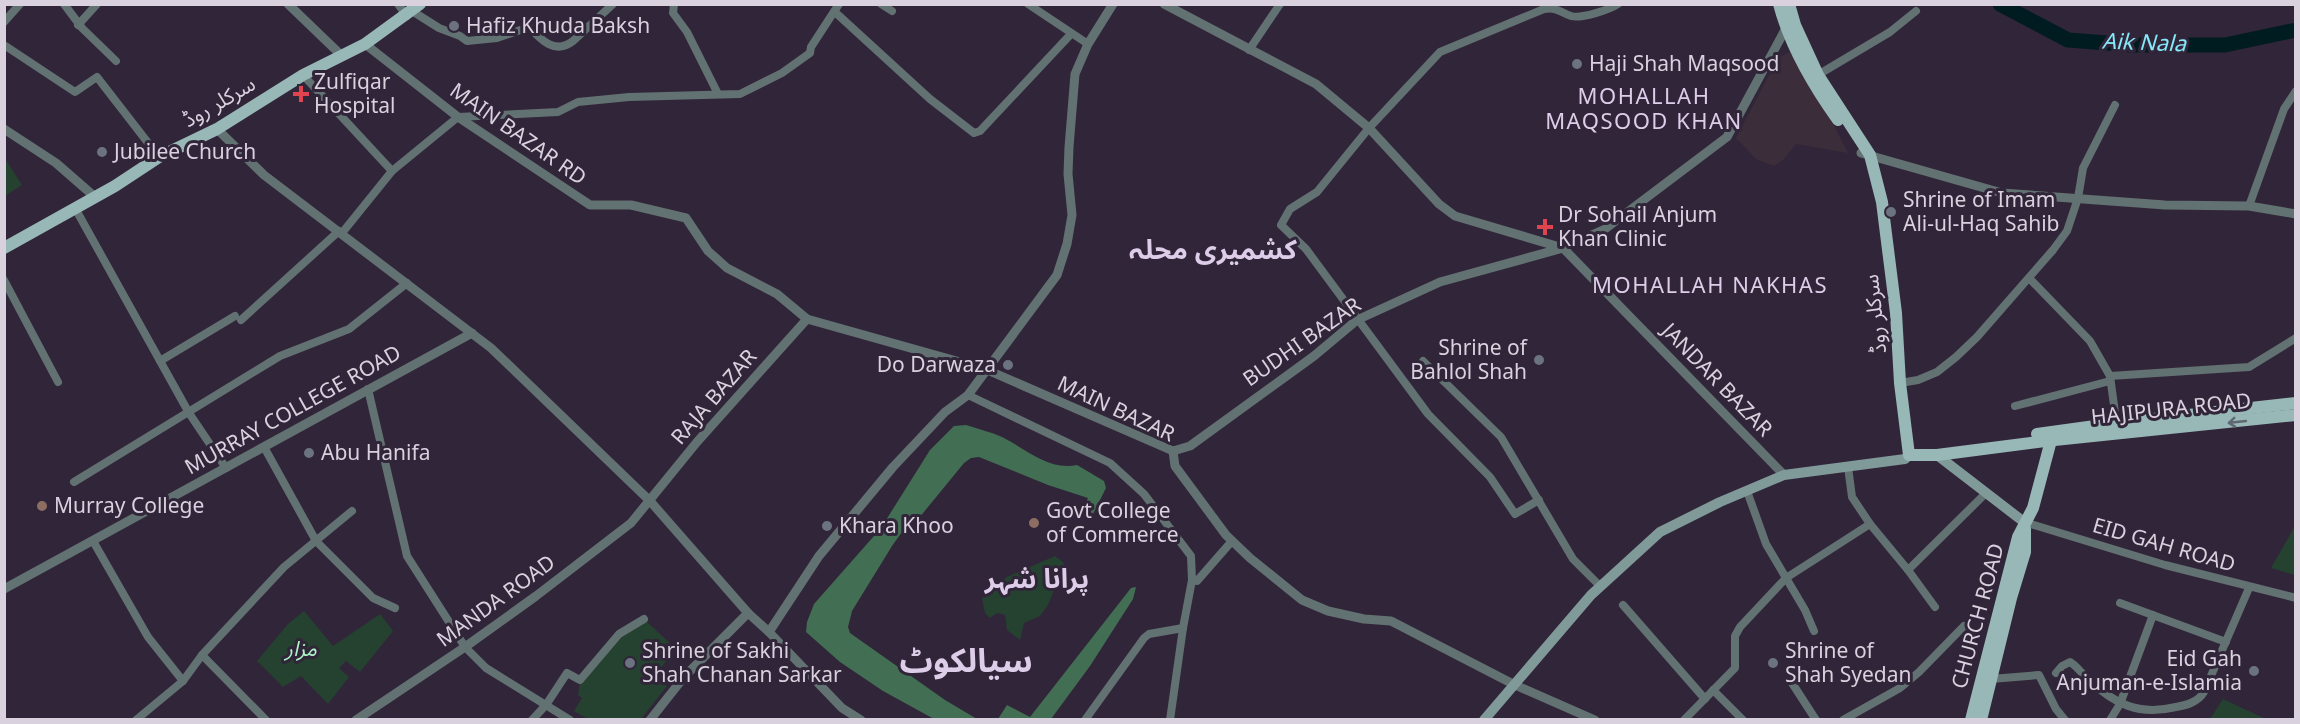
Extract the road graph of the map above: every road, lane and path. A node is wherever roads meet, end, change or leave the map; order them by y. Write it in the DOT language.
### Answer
graph roads {
  1 [pos="20,4"];
  2 [pos="64,4"];
  3 [pos="97,4"];
  4 [pos="288,4"];
  5 [pos="398,4"];
  6 [pos="613,4"];
  7 [pos="674,4"];
  8 [pos="839,4"];
  9 [pos="881,4"];
  10 [pos="1028,4"];
  11 [pos="1113,4"];
  12 [pos="1164,4"];
  13 [pos="1280,4"];
  14 [pos="1618,4"];
  15 [pos="1779,4"];
  16 [pos="1789,4"];
  17 [pos="413,10"];
  18 [pos="892,11"];
  19 [pos="1916,11"];
  20 [pos="836,13"];
  21 [pos="4,22"];
  22 [pos="78,25"];
  23 [pos="1786,28"];
  24 [pos="1071,34"];
  25 [pos="365,44"];
  26 [pos="1088,44"];
  27 [pos="4,45"];
  28 [pos="1249,50"];
  29 [pos="341,55"];
  30 [pos="116,61"];
  31 [pos="303,75"];
  32 [pos="1815,77"];
  33 [pos="2295,91"];
  34 [pos="718,94"];
  35 [pos="2115,105"];
  36 [pos="458,117"];
  37 [pos="1368,128"];
  38 [pos="4,129"];
  39 [pos="217,129"];
  40 [pos="1865,154"];
  41 [pos="159,157"];
  42 [pos="392,171"];
  43 [pos="95,197"];
  44 [pos="2078,198"];
  45 [pos="2249,206"];
  46 [pos="75,208"];
  47 [pos="2295,214"];
  48 [pos="341,232"];
  49 [pos="4,248"];
  50 [pos="1563,248"];
  51 [pos="2029,278"];
  52 [pos="4,280"];
  53 [pos="407,283"];
  54 [pos="807,319"];
  55 [pos="1357,320"];
  56 [pos="472,333"];
  57 [pos="2295,338"];
  58 [pos="160,361"];
  59 [pos="1423,361"];
  60 [pos="985,369"];
  61 [pos="2110,379"];
  62 [pos="58,382"];
  63 [pos="1900,383"];
  64 [pos="368,390"];
  65 [pos="968,394"];
  66 [pos="2295,403"];
  67 [pos="2015,406"];
  68 [pos="189,413"];
  69 [pos="2295,415"];
  70 [pos="2117,429"];
  71 [pos="1905,432"];
  72 [pos="2053,436"];
  73 [pos="264,447"];
  74 [pos="1173,451"];
  75 [pos="1909,455"];
  76 [pos="1937,455"];
  77 [pos="1848,467"];
  78 [pos="226,468"];
  79 [pos="1784,475"];
  80 [pos="74,482"];
  81 [pos="1747,491"];
  82 [pos="1986,493"];
  83 [pos="1539,500"];
  84 [pos="650,501"];
  85 [pos="352,511"];
  86 [pos="2024,522"];
  87 [pos="1869,524"];
  88 [pos="93,541"];
  89 [pos="316,541"];
  90 [pos="1232,541"];
  91 [pos="1908,570"];
  92 [pos="1786,578"];
  93 [pos="1192,580"];
  94 [pos="1600,586"];
  95 [pos="2249,588"];
  96 [pos="4,589"];
  97 [pos="2295,598"];
  98 [pos="2120,603"];
  99 [pos="1623,605"];
  100 [pos="1935,607"];
  101 [pos="395,608"];
  102 [pos="748,613"];
  103 [pos="2152,615"];
  104 [pos="644,619"];
  105 [pos="1964,626"];
  106 [pos="1182,628"];
  107 [pos="1814,631"];
  108 [pos="770,632"];
  109 [pos="2226,642"];
  110 [pos="465,647"];
  111 [pos="202,655"];
  112 [pos="2056,673"];
  113 [pos="1991,679"];
  114 [pos="183,681"];
  115 [pos="1792,683"];
  116 [pos="1515,685"];
  117 [pos="1713,690"];
  118 [pos="1705,699"];
  119 [pos="2120,704"];
  120 [pos="546,705"];
  121 [pos="1486,719"];
  122 [pos="136,720"];
  123 [pos="266,720"];
  124 [pos="356,720"];
  125 [pos="532,720"];
  126 [pos="570,720"];
  127 [pos="650,720"];
  128 [pos="861,720"];
  129 [pos="1085,720"];
  130 [pos="1170,720"];
  131 [pos="1595,720"];
  132 [pos="1684,720"];
  133 [pos="1743,720"];
  134 [pos="1816,720"];
  135 [pos="1843,720"];
  136 [pos="1971,720"];
  137 [pos="1981,720"];
  138 [pos="2065,720"];
  139 [pos="2110,720"];
  1 -- 21 [label="street"];
  2 -- 22 [label="street"];
  3 -- 22 [label="street"];
  4 -- 29 [label="street"];
  5 -- 17 [label="street"];
  6 -- 17 [label="street"];
  7 -- 34 [label="street"];
  8 -- 20 [label="street"];
  9 -- 18 [label="street"];
  10 -- 24 [label="street"];
  11 -- 26 [label="street"];
  12 -- 28 [label="street, JANDAR BAZAR"];
  13 -- 28 [label="street"];
  14 -- 37 [label="street"];
  15 -- 23 [label="main road, سرکلر روڈ"];
  16 -- 32 [label="main road, سرکلر روڈ"];
  17 -- 25 [label="main road, سرکلر روڈ"];
  19 -- 32 [label="street"];
  20 -- 24 [label="street"];
  20 -- 34 [label="street"];
  22 -- 30 [label="street"];
  23 -- 32 [label="main road, سرکلر روڈ"];
  23 -- 50 [label="street, BUDHI BAZAR"];
  24 -- 26 [label="street"];
  25 -- 29 [label="main road, سرکلر روڈ"];
  25 -- 36 [label="street, MAIN BAZAR RD"];
  26 -- 60 [label="street"];
  27 -- 41 [label="street"];
  28 -- 37 [label="street, JANDAR BAZAR"];
  29 -- 31 [label="main road, سرکلر روڈ"];
  31 -- 39 [label="main road, سرکلر روڈ"];
  31 -- 42 [label="street"];
  32 -- 40 [label="main road, سرکلر روڈ"];
  33 -- 45 [label="street"];
  34 -- 36 [label="street"];
  35 -- 44 [label="street"];
  36 -- 42 [label="street"];
  36 -- 54 [label="street, MAIN BAZAR RD"];
  37 -- 50 [label="street, JANDAR BAZAR"];
  37 -- 55 [label="street"];
  38 -- 43 [label="street"];
  39 -- 41 [label="main road, سرکلر روڈ"];
  39 -- 48 [label="street"];
  40 -- 44 [label="street"];
  40 -- 63 [label="main road, سرکلر روڈ"];
  41 -- 43 [label="main road, سرکلر روڈ"];
  42 -- 48 [label="street"];
  43 -- 46 [label="main road, سرکلر روڈ"];
  44 -- 45 [label="street"];
  44 -- 51 [label="street"];
  45 -- 47 [label="street"];
  46 -- 49 [label="main road, سرکلر روڈ"];
  46 -- 58 [label="street"];
  48 -- 53 [label="street"];
  48 -- 58 [label="street"];
  50 -- 55 [label="street, BUDHI BAZAR"];
  50 -- 79 [label="street, JANDAR BAZAR"];
  51 -- 61 [label="street"];
  51 -- 63 [label="street"];
  52 -- 62 [label="street"];
  53 -- 56 [label="street"];
  53 -- 68 [label="street"];
  54 -- 60 [label="street, MAIN BAZAR"];
  54 -- 84 [label="street, RAJA BAZAR"];
  55 -- 74 [label="street, BUDHI BAZAR"];
  55 -- 83 [label="street"];
  56 -- 64 [label="street, MURRAY COLLEGE ROAD"];
  56 -- 84 [label="street"];
  57 -- 61 [label="street"];
  58 -- 68 [label="street"];
  59 -- 83 [label="street"];
  60 -- 65 [label="street"];
  60 -- 74 [label="street, MAIN BAZAR"];
  61 -- 67 [label="street"];
  61 -- 70 [label="street"];
  63 -- 71 [label="main road, سرکلر روڈ"];
  64 -- 73 [label="street, MURRAY COLLEGE ROAD"];
  64 -- 110 [label="street"];
  65 -- 93 [label="street"];
  65 -- 108 [label="street"];
  66 -- 70 [label="main road"];
  68 -- 78 [label="street"];
  68 -- 80 [label="street"];
  69 -- 70 [label="main road, HAJIPURA ROAD, one-way"];
  70 -- 72 [label="main road, HAJIPURA ROAD"];
  71 -- 72 [label="main road"];
  71 -- 75 [label="main road, سرکلر روڈ"];
  72 -- 76 [label="main road"];
  72 -- 86 [label="main road, CHURCH ROAD"];
  73 -- 78 [label="street, MURRAY COLLEGE ROAD"];
  73 -- 89 [label="street"];
  74 -- 90 [label="street, MAIN BAZAR"];
  75 -- 76 [label="main road"];
  75 -- 77 [label="main road"];
  76 -- 82 [label="main road, CHURCH ROAD"];
  77 -- 79 [label="main road"];
  77 -- 87 [label="street"];
  78 -- 88 [label="street, MURRAY COLLEGE ROAD"];
  79 -- 81 [label="main road"];
  81 -- 92 [label="street"];
  81 -- 94 [label="main road"];
  82 -- 86 [label="main road, CHURCH ROAD"];
  82 -- 91 [label="street"];
  83 -- 94 [label="street"];
  84 -- 102 [label="street"];
  84 -- 110 [label="street, MANDA ROAD"];
  85 -- 89 [label="street"];
  86 -- 95 [label="street, EID GAH ROAD"];
  86 -- 113 [label="main road, CHURCH ROAD"];
  86 -- 136 [label="main road, CHURCH ROAD"];
  87 -- 91 [label="street"];
  87 -- 92 [label="street"];
  88 -- 96 [label="street, MURRAY COLLEGE ROAD"];
  88 -- 114 [label="street"];
  89 -- 101 [label="street"];
  89 -- 111 [label="street"];
  90 -- 93 [label="street"];
  90 -- 116 [label="street, MAIN BAZAR"];
  91 -- 100 [label="street"];
  92 -- 107 [label="street"];
  92 -- 117 [label="street"];
  93 -- 106 [label="street"];
  94 -- 116 [label="main road"];
  95 -- 97 [label="street, EID GAH ROAD"];
  95 -- 109 [label="street"];
  98 -- 103 [label="street"];
  99 -- 118 [label="street"];
  102 -- 108 [label="street"];
  102 -- 127 [label="street"];
  103 -- 109 [label="street"];
  103 -- 119 [label="street"];
  104 -- 120 [label="street"];
  105 -- 135 [label="street"];
  106 -- 129 [label="street"];
  106 -- 130 [label="street"];
  108 -- 128 [label="street"];
  109 -- 119 [label="street"];
  110 -- 120 [label="street"];
  110 -- 124 [label="street, MANDA ROAD"];
  111 -- 114 [label="street"];
  111 -- 123 [label="street"];
  112 -- 119 [label="street"];
  113 -- 137 [label="main road, CHURCH ROAD"];
  113 -- 138 [label="street"];
  114 -- 122 [label="street"];
  115 -- 134 [label="street"];
  116 -- 121 [label="main road"];
  116 -- 131 [label="street, MAIN BAZAR"];
  117 -- 118 [label="street"];
  117 -- 133 [label="street"];
  118 -- 132 [label="street"];
  119 -- 139 [label="street"];
  120 -- 125 [label="street"];
  120 -- 126 [label="street"];
}
